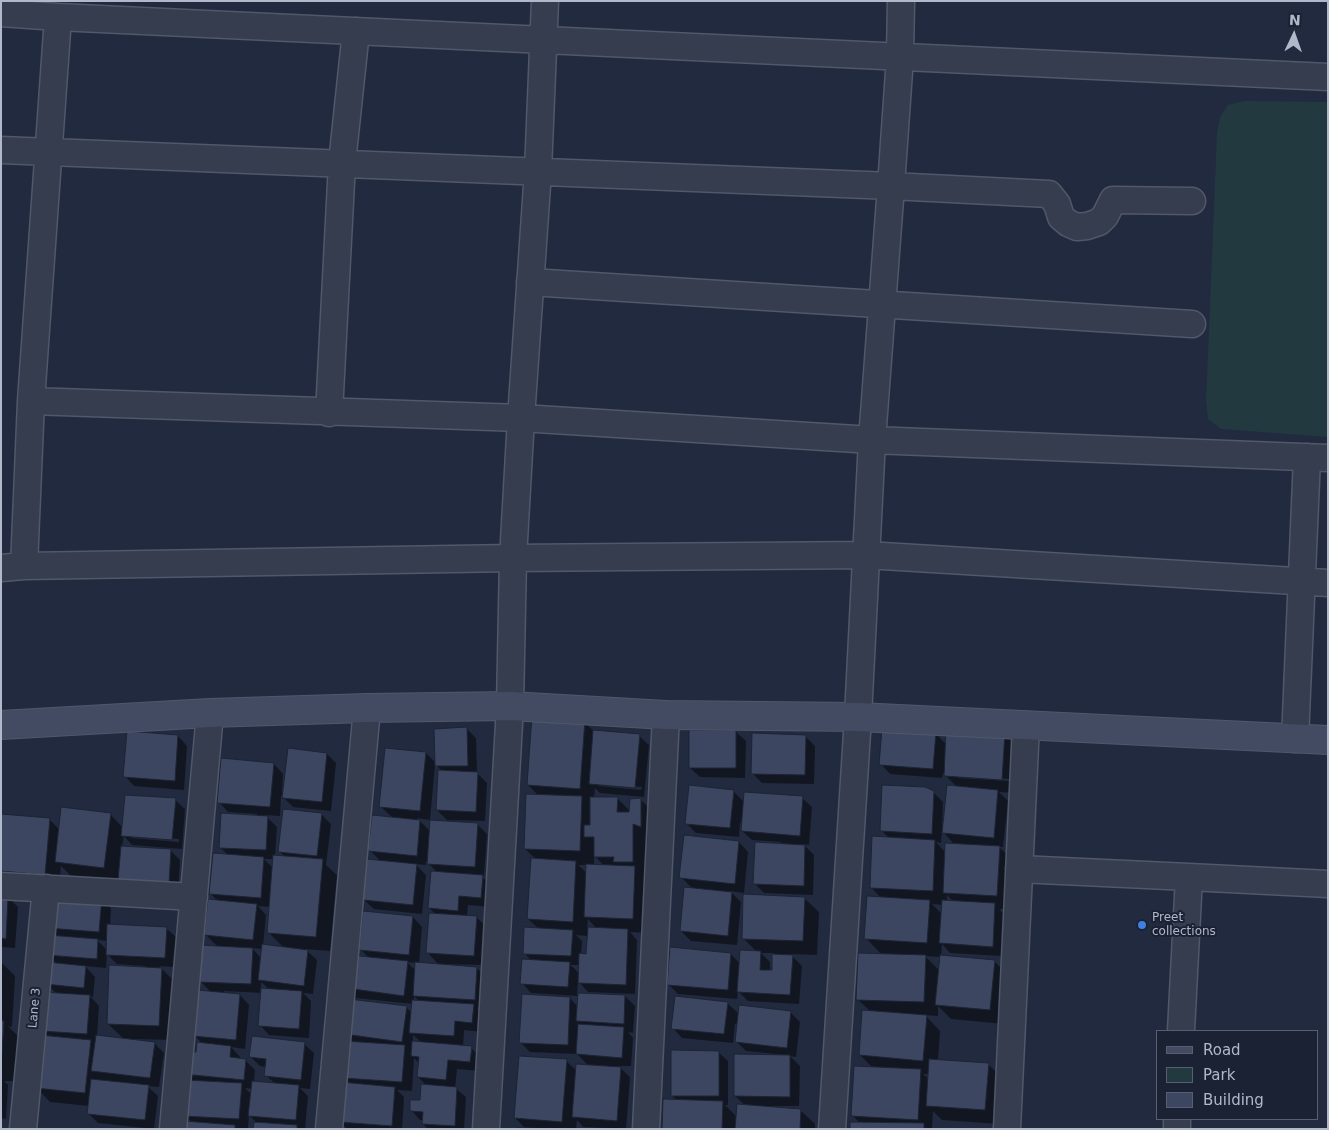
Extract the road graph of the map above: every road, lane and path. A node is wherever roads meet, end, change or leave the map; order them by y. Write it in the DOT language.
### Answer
graph roads {
  1 [pos="545,1"];
  2 [pos="901,1"];
  3 [pos="1,13"];
  4 [pos="58,17"];
  5 [pos="356,31"];
  6 [pos="543,40"];
  7 [pos="900,56"];
  8 [pos="1328,77"];
  9 [pos="1,150"];
  10 [pos="48,152"];
  11 [pos="342,163"];
  12 [pos="538,171"];
  13 [pos="891,186"];
  14 [pos="1192,201"];
  15 [pos="530,282"];
  16 [pos="882,305"];
  17 [pos="1192,324"];
  18 [pos="31,402"];
  19 [pos="329,413"];
  20 [pos="521,418"];
  21 [pos="872,440"];
  22 [pos="1317,458"];
  23 [pos="866,555"];
  24 [pos="513,558"];
  25 [pos="13,567"];
  26 [pos="1302,582"];
  27 [pos="1328,583"];
  28 [pos="510,706"];
  29 [pos="367,708"];
  30 [pos="210,713"];
  31 [pos="666,715"];
  32 [pos="858,717"];
  33 [pos="1,725"];
  34 [pos="1026,725"];
  35 [pos="1295,739"];
  36 [pos="1328,740"];
  37 [pos="1019,870"];
  38 [pos="1189,877"];
  39 [pos="1328,884"];
  40 [pos="1,886"];
  41 [pos="46,888"];
  42 [pos="194,897"];
  43 [pos="1182,1030"];
  44 [pos="23,1129"];
  45 [pos="173,1129"];
  46 [pos="329,1129"];
  47 [pos="486,1129"];
  48 [pos="646,1129"];
  49 [pos="832,1129"];
  50 [pos="1007,1129"];
  1 -- 6 [label="street"];
  2 -- 7 [label="street"];
  3 -- 4 [label="street"];
  4 -- 5 [label="street"];
  4 -- 10 [label="street"];
  5 -- 6 [label="street"];
  5 -- 11 [label="street"];
  6 -- 7 [label="street"];
  6 -- 12 [label="street"];
  7 -- 8 [label="street"];
  7 -- 13 [label="street"];
  9 -- 10 [label="street"];
  10 -- 11 [label="street"];
  10 -- 18 [label="street"];
  11 -- 12 [label="street"];
  11 -- 19 [label="street"];
  12 -- 13 [label="street"];
  12 -- 15 [label="street"];
  13 -- 14 [label="street"];
  13 -- 16 [label="street"];
  15 -- 16 [label="street"];
  15 -- 20 [label="street"];
  16 -- 17 [label="street"];
  16 -- 21 [label="street"];
  18 -- 19 [label="street"];
  18 -- 25 [label="street"];
  19 -- 20 [label="street"];
  20 -- 21 [label="street"];
  20 -- 24 [label="street"];
  21 -- 22 [label="street"];
  21 -- 23 [label="street"];
  22 -- 26 [label="street"];
  23 -- 24 [label="street"];
  23 -- 26 [label="street"];
  23 -- 32 [label="street"];
  24 -- 25 [label="street"];
  24 -- 28 [label="street"];
  26 -- 27 [label="street"];
  26 -- 35 [label="street"];
  28 -- 29 [label="street"];
  28 -- 31 [label="street"];
  28 -- 47 [label="street"];
  29 -- 30 [label="street"];
  29 -- 46 [label="street"];
  30 -- 33 [label="street"];
  30 -- 42 [label="street"];
  31 -- 32 [label="street"];
  31 -- 48 [label="street"];
  32 -- 34 [label="street"];
  32 -- 49 [label="street"];
  34 -- 35 [label="street"];
  34 -- 37 [label="street"];
  35 -- 36 [label="street"];
  37 -- 38 [label="street"];
  37 -- 50 [label="street"];
  38 -- 39 [label="street"];
  38 -- 43 [label="street"];
  40 -- 41 [label="street"];
  41 -- 42 [label="street"];
  41 -- 44 [label="street, Lane 3"];
  42 -- 45 [label="street"];
}
